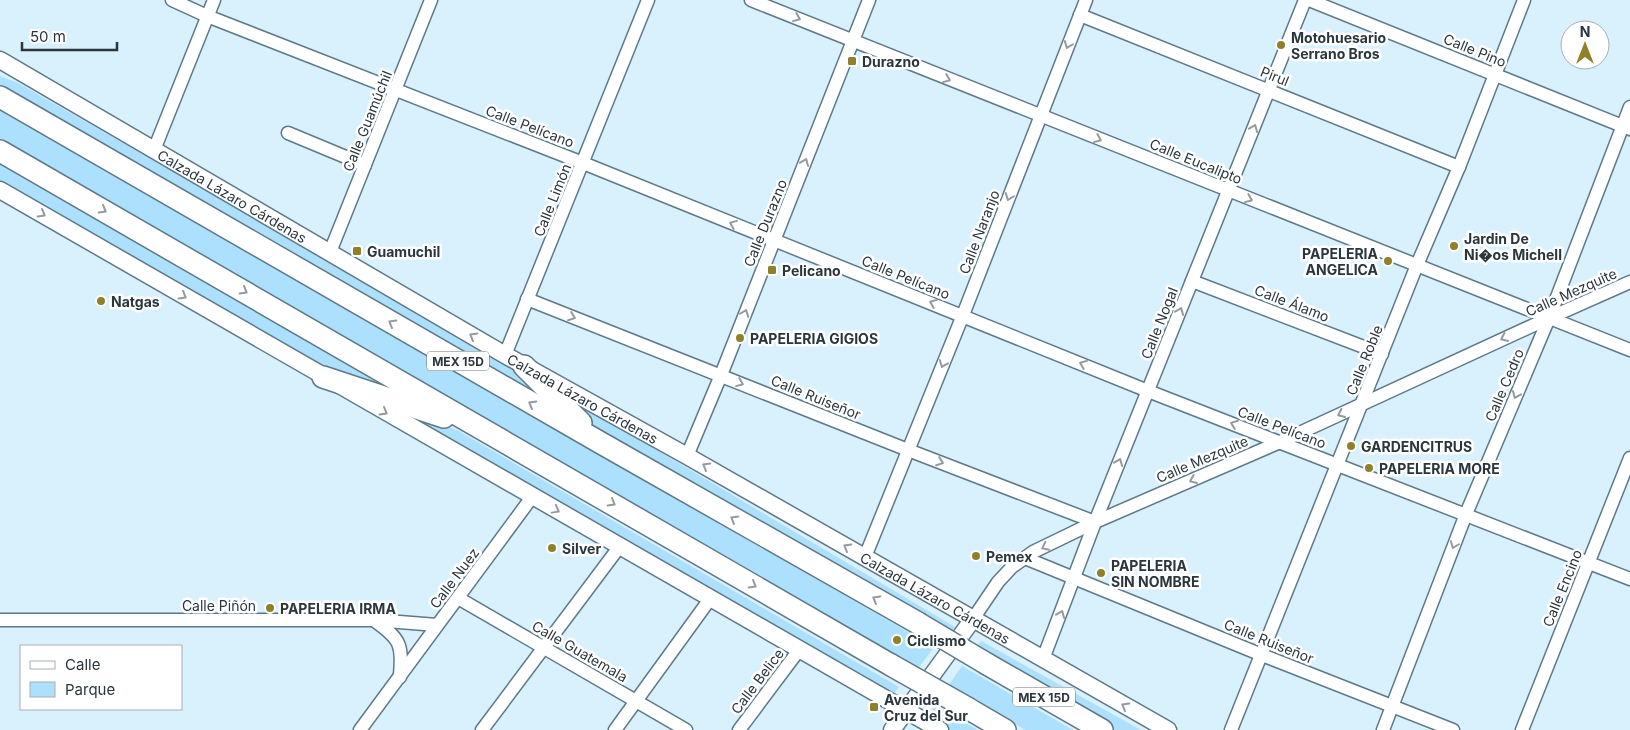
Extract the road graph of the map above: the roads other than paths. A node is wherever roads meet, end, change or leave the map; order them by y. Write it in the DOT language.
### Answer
graph roads {
  1 [pos="172,0"];
  2 [pos="214,0"];
  3 [pos="431,0"];
  4 [pos="648,0"];
  5 [pos="751,0"];
  6 [pos="868,0"];
  7 [pos="1086,0"];
  8 [pos="1305,0"];
  9 [pos="1309,0"];
  10 [pos="1524,0"];
  11 [pos="207,16"];
  12 [pos="1080,16"];
  13 [pos="852,41"];
  14 [pos="0,60"];
  15 [pos="1495,75"];
  16 [pos="395,90"];
  17 [pos="1270,90"];
  18 [pos="0,97"];
  19 [pos="1630,107"];
  20 [pos="1041,116"];
  21 [pos="1626,127"];
  22 [pos="288,133"];
  23 [pos="154,150"];
  24 [pos="0,151"];
  25 [pos="583,163"];
  26 [pos="365,165"];
  27 [pos="1459,167"];
  28 [pos="0,190"];
  29 [pos="1229,190"];
  30 [pos="774,240"];
  31 [pos="330,252"];
  32 [pos="1417,265"];
  33 [pos="1192,281"];
  34 [pos="1630,282"];
  35 [pos="527,299"];
  36 [pos="963,315"];
  37 [pos="1549,318"];
  38 [pos="1630,350"];
  39 [pos="1382,354"];
  40 [pos="505,355"];
  41 [pos="524,366"];
  42 [pos="721,375"];
  43 [pos="323,376"];
  44 [pos="1148,391"];
  45 [pos="1362,404"];
  46 [pos="487,432"];
  47 [pos="1280,442"];
  48 [pos="601,443"];
  49 [pos="908,450"];
  50 [pos="687,456"];
  51 [pos="1630,458"];
  52 [pos="1338,465"];
  53 [pos="532,497"];
  54 [pos="1466,514"];
  55 [pos="1095,522"];
  56 [pos="620,546"];
  57 [pos="866,557"];
  58 [pos="1026,558"];
  59 [pos="1588,563"];
  60 [pos="1076,577"];
  61 [pos="1630,579"];
  62 [pos="458,598"];
  63 [pos="710,599"];
  64 [pos="973,619"];
  65 [pos="0,620"];
  66 [pos="374,620"];
  67 [pos="437,626"];
  68 [pos="543,648"];
  69 [pos="799,650"];
  70 [pos="1262,655"];
  71 [pos="1043,659"];
  72 [pos="400,677"];
  73 [pos="636,701"];
  74 [pos="1393,706"];
  75 [pos="906,710"];
  76 [pos="360,730"];
  77 [pos="482,730"];
  78 [pos="615,730"];
  79 [pos="686,730"];
  80 [pos="739,730"];
  81 [pos="892,730"];
  82 [pos="940,730"];
  83 [pos="1005,730"];
  84 [pos="1102,730"];
  85 [pos="1168,730"];
  86 [pos="1231,730"];
  87 [pos="1383,730"];
  88 [pos="1453,730"];
  89 [pos="1522,730"];
  1 -- 11 [label="street, Calle Pelícano"];
  2 -- 11 [label="street"];
  3 -- 16 [label="street, Calle Guamúchil"];
  4 -- 25 [label="street, Calle Limón"];
  5 -- 13 [label="street, Calle Eucalipto, one-way"];
  6 -- 13 [label="street, Calle Durazno"];
  7 -- 12 [label="street, Calle Naranjo"];
  8 -- 17 [label="street, Calle Nogal"];
  9 -- 15 [label="street, Calle Pino"];
  10 -- 15 [label="street, Calle Roble"];
  11 -- 16 [label="street, Calle Pelícano"];
  11 -- 23 [label="street"];
  12 -- 17 [label="street, Pirul"];
  12 -- 20 [label="street, Calle Naranjo, one-way"];
  13 -- 20 [label="street, Calle Eucalipto, one-way"];
  30 -- 13 [label="street, Calle Durazno, one-way"];
  14 -- 23 [label="main road, Calzada Lázaro Cárdenas"];
  15 -- 21 [label="street, Calle Pino"];
  15 -- 27 [label="street, Calle Roble"];
  16 -- 25 [label="street, Calle Pelícano"];
  16 -- 26 [label="street, Calle Guamúchil"];
  17 -- 27 [label="street, Pirul"];
  29 -- 17 [label="street, Calle Nogal, one-way"];
  48 -- 18 [label="highway, Calzada Lázaro Cárdenas / MEX 15D, one-way"];
  19 -- 21 [label="street, Calle Cedro"];
  20 -- 29 [label="street, Calle Eucalipto, one-way"];
  20 -- 36 [label="street, Calle Naranjo, one-way"];
  21 -- 37 [label="street, Calle Cedro"];
  22 -- 26 [label="street"];
  23 -- 31 [label="main road, Calzada Lázaro Cárdenas"];
  24 -- 46 [label="highway, one-way"];
  30 -- 25 [label="street, Calle Pelícano, one-way"];
  25 -- 35 [label="street, Calle Limón"];
  26 -- 31 [label="street, Calle Guamúchil"];
  27 -- 32 [label="street, Calle Roble"];
  28 -- 43 [label="main road, one-way"];
  29 -- 32 [label="street, Calle Eucalipto, one-way"];
  29 -- 33 [label="street, Calle Nogal"];
  36 -- 30 [label="street, Calle Pelícano, one-way"];
  42 -- 30 [label="street, Calle Durazno, one-way"];
  40 -- 31 [label="main road, Calzada Lázaro Cárdenas, one-way"];
  32 -- 37 [label="street, Calle Eucalipto"];
  32 -- 39 [label="street, Calle Roble"];
  33 -- 39 [label="street, Calle Álamo"];
  44 -- 33 [label="street, Calle Nogal, one-way"];
  34 -- 37 [label="street, Calle Mezquite"];
  35 -- 40 [label="street, Calle Limón"];
  35 -- 42 [label="street, Calle Ruiseñor, one-way"];
  44 -- 36 [label="street, Calle Pelícano, one-way"];
  36 -- 49 [label="street, Calle Naranjo, one-way"];
  37 -- 38 [label="street, Calle Eucalipto"];
  37 -- 45 [label="street, Calle Mezquite, one-way"];
  37 -- 54 [label="street, Calle Cedro, one-way"];
  39 -- 45 [label="street, Calle Roble"];
  40 -- 41 [label="main road, Calzada Lázaro Cárdenas"];
  41 -- 48 [label="highway"];
  41 -- 50 [label="main road, Calzada Lázaro Cárdenas"];
  42 -- 49 [label="street, Calle Ruiseñor, one-way"];
  42 -- 50 [label="street, Calle Durazno"];
  43 -- 46 [label="highway"];
  43 -- 53 [label="main road, one-way"];
  47 -- 44 [label="street, Calle Pelícano, one-way"];
  55 -- 44 [label="street, Calle Nogal, one-way"];
  45 -- 47 [label="street, Calle Mezquite, one-way"];
  45 -- 52 [label="street, Calle Roble"];
  46 -- 83 [label="highway, one-way, bridge"];
  47 -- 52 [label="street, Calle Pelícano"];
  47 -- 55 [label="street, Calle Mezquite, one-way"];
  84 -- 48 [label="highway, Calzada Lázaro Cárdenas / MEX 15D, one-way, bridge"];
  49 -- 55 [label="street, Calle Ruiseñor, one-way"];
  49 -- 57 [label="street, Calle Naranjo"];
  57 -- 50 [label="main road, Calzada Lázaro Cárdenas, one-way"];
  51 -- 59 [label="street, Calle Encino"];
  52 -- 54 [label="street, Calle Pelícano"];
  52 -- 70 [label="street, Calle Roble"];
  53 -- 56 [label="main road, one-way"];
  53 -- 62 [label="street, Calle Nuez"];
  54 -- 59 [label="street, Calle Pelícano"];
  54 -- 74 [label="street, Calle Cedro, one-way"];
  55 -- 58 [label="street, Calle Mezquite, one-way"];
  55 -- 60 [label="street, Calle Nogal"];
  56 -- 63 [label="main road"];
  56 -- 68 [label="street"];
  57 -- 64 [label="main road, Calzada Lázaro Cárdenas"];
  58 -- 60 [label="street, Calle Ruiseñor"];
  58 -- 64 [label="street, Calle Mezquite"];
  59 -- 61 [label="street, Calle Pelícano"];
  59 -- 89 [label="street, Calle Encino"];
  60 -- 70 [label="street, Calle Ruiseñor"];
  71 -- 60 [label="street, Calle Nogal, one-way"];
  62 -- 67 [label="street, Calle Nuez"];
  62 -- 68 [label="street, Calle Guatemala"];
  63 -- 69 [label="main road"];
  63 -- 73 [label="street"];
  64 -- 71 [label="main road, Calzada Lázaro Cárdenas"];
  64 -- 75 [label="main road"];
  65 -- 66 [label="street, Calle Piñón"];
  66 -- 67 [label="street, Calle Piñón"];
  66 -- 72 [label="street"];
  67 -- 72 [label="street, Calle Nuez"];
  68 -- 73 [label="street, Calle Guatemala"];
  68 -- 77 [label="street"];
  69 -- 75 [label="main road"];
  69 -- 80 [label="street, Calle Belice"];
  70 -- 74 [label="street, Calle Ruiseñor"];
  70 -- 86 [label="street, Calle Roble"];
  85 -- 71 [label="main road, Calzada Lázaro Cárdenas, one-way"];
  72 -- 76 [label="street, Calle Nuez"];
  73 -- 78 [label="street"];
  73 -- 79 [label="street, Calle Guatemala"];
  74 -- 87 [label="street, Calle Cedro"];
  74 -- 88 [label="street, Calle Ruiseñor"];
  75 -- 81 [label="main road"];
  75 -- 82 [label="main road"];
}
